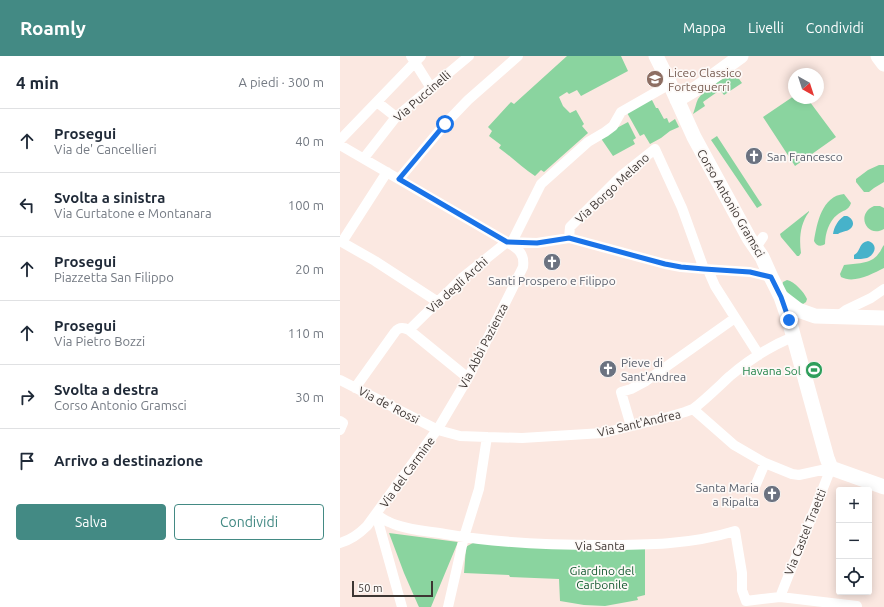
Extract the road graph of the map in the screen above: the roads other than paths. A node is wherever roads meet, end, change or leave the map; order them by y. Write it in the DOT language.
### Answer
graph roads {
  1 [pos="469,56"];
  2 [pos="518,56"];
  3 [pos="656,56"];
  4 [pos="741,56"];
  5 [pos="878,56"];
  6 [pos="416,58"];
  7 [pos="884,64"];
  8 [pos="670,84"];
  9 [pos="431,88"];
  10 [pos="677,100"];
  11 [pos="377,102"];
  12 [pos="396,117"];
  13 [pos="340,140"];
  14 [pos="340,144"];
  15 [pos="364,158"];
  16 [pos="387,172"];
  17 [pos="399,179"];
  18 [pos="569,238"];
  19 [pos="341,241"];
  20 [pos="510,242"];
  21 [pos="706,269"];
  22 [pos="771,277"];
  23 [pos="884,289"];
  24 [pos="781,297"];
  25 [pos="438,302"];
  26 [pos="815,316"];
  27 [pos="838,316"];
  28 [pos="735,318"];
  29 [pos="884,318"];
  30 [pos="409,330"];
  31 [pos="793,337"];
  32 [pos="759,355"];
  33 [pos="468,378"];
  34 [pos="340,380"];
  35 [pos="355,388"];
  36 [pos="693,409"];
  37 [pos="340,421"];
  38 [pos="631,426"];
  39 [pos="340,430"];
  40 [pos="438,430"];
  41 [pos="487,438"];
  42 [pos="765,463"];
  43 [pos="831,468"];
  44 [pos="884,487"];
  45 [pos="754,489"];
  46 [pos="376,514"];
  47 [pos="464,537"];
  48 [pos="340,543"];
  49 [pos="780,597"];
  50 [pos="762,599"];
  51 [pos="857,606"];
  52 [pos="402,607"];
  53 [pos="448,607"];
  54 [pos="754,607"];
  1 -- 9 [label="street, Via Puccinelli"];
  2 -- 17 [label="street"];
  3 -- 8 [label="street, Corso Antonio Gramsci"];
  4 -- 10 [label="street"];
  5 -- 7 [label="street"];
  6 -- 9 [label="street"];
  6 -- 11 [label="street"];
  8 -- 10 [label="street, Corso Antonio Gramsci"];
  8 -- 20 [label="street"];
  9 -- 12 [label="street, Via Puccinelli"];
  10 -- 22 [label="street, Corso Antonio Gramsci"];
  11 -- 12 [label="street"];
  11 -- 13 [label="street"];
  12 -- 15 [label="street, Via Puccinelli"];
  14 -- 15 [label="street"];
  15 -- 16 [label="street"];
  16 -- 17 [label="street"];
  16 -- 19 [label="street"];
  17 -- 20 [label="street"];
  18 -- 20 [label="street"];
  18 -- 21 [label="street"];
  18 -- 21 [label="street, Via Borgo Melano"];
  19 -- 25 [label="street"];
  20 -- 25 [label="street, Via degli Archi"];
  20 -- 33 [label="street, Via Abbi Pazienza"];
  21 -- 22 [label="street"];
  21 -- 28 [label="street"];
  22 -- 24 [label="street, Corso Antonio Gramsci"];
  23 -- 27 [label="street"];
  24 -- 26 [label="street"];
  24 -- 31 [label="street, Corso Antonio Gramsci"];
  25 -- 30 [label="street, Via degli Archi"];
  26 -- 27 [label="street"];
  26 -- 31 [label="street"];
  27 -- 29 [label="street"];
  28 -- 32 [label="street"];
  28 -- 38 [label="street"];
  30 -- 33 [label="street"];
  30 -- 35 [label="street"];
  31 -- 32 [label="street, Via Sant'Andrea"];
  31 -- 43 [label="street, Corso Antonio Gramsci"];
  32 -- 36 [label="street, Via Sant'Andrea"];
  33 -- 40 [label="street, Via Abbi Pazienza"];
  34 -- 35 [label="street, Via de' Rossi"];
  35 -- 40 [label="street, Via de' Rossi"];
  36 -- 38 [label="street, Via Sant'Andrea"];
  36 -- 42 [label="street"];
  37 -- 39 [label="street"];
  38 -- 41 [label="street, Via Sant'Andrea"];
  40 -- 41 [label="street, Via Sant'Andrea"];
  40 -- 46 [label="street, Via del Carmine"];
  41 -- 47 [label="street"];
  42 -- 43 [label="street"];
  42 -- 45 [label="street"];
  43 -- 44 [label="street"];
  43 -- 49 [label="street, Via Castel Traetti"];
  46 -- 47 [label="street, Via Santa"];
  46 -- 48 [label="street, Via del Carmine"];
  46 -- 52 [label="street"];
  47 -- 50 [label="street, Via Santa"];
  47 -- 53 [label="street"];
  49 -- 50 [label="street"];
  49 -- 51 [label="street"];
  50 -- 54 [label="street"];
}
